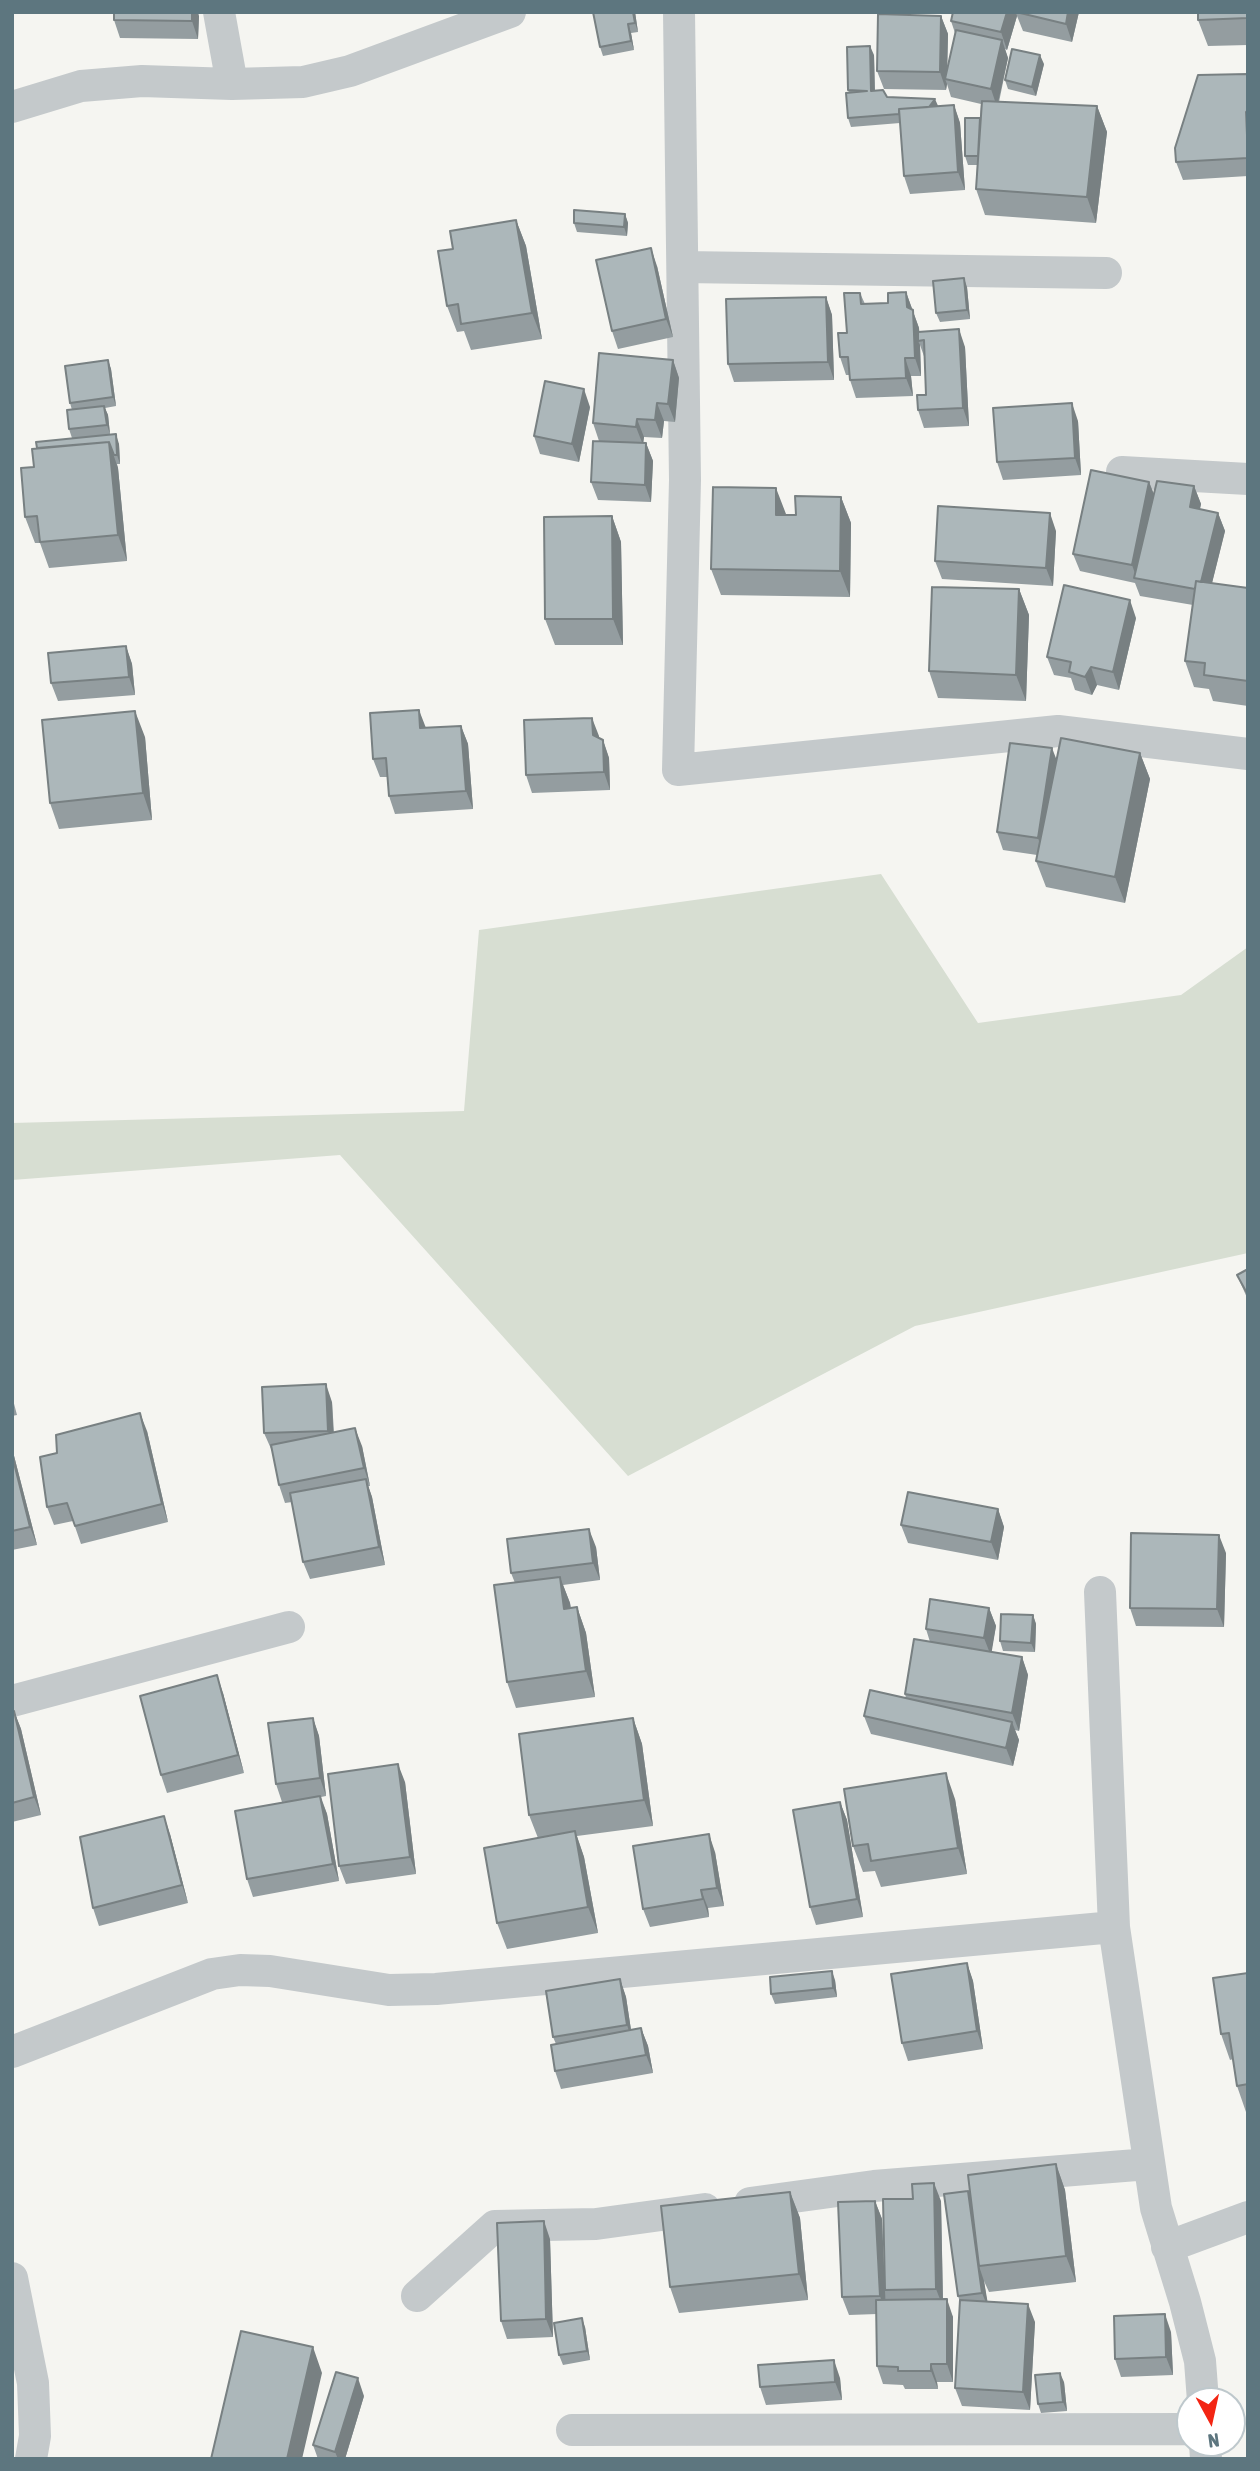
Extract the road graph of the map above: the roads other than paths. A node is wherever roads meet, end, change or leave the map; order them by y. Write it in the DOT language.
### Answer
graph roads {
  1 [pos="219,12"];
  2 [pos="510,12"];
  3 [pos="679,12"];
  4 [pos="232,84"];
  5 [pos="12,107"];
  6 [pos="683,267"];
  7 [pos="1107,273"];
  8 [pos="1122,472"];
  9 [pos="1248,479"];
  10 [pos="1248,754"];
  11 [pos="1100,1592"];
  12 [pos="289,1627"];
  13 [pos="12,1701"];
  14 [pos="1114,1927"];
  15 [pos="12,2052"];
  16 [pos="1149,2164"];
  17 [pos="1248,2217"];
  18 [pos="1167,2247"];
  19 [pos="12,2278"];
  20 [pos="417,2296"];
  21 [pos="20,2359"];
  22 [pos="1202,2387"];
  23 [pos="1176,2429"];
  24 [pos="572,2430"];
  25 [pos="31,2459"];
  1 -- 4 [label="street"];
  2 -- 4 [label="street"];
  3 -- 6 [label="street"];
  4 -- 5 [label="street"];
  6 -- 7 [label="street"];
  6 -- 10 [label="street"];
  8 -- 9 [label="street"];
  11 -- 14 [label="street"];
  12 -- 13 [label="street"];
  14 -- 15 [label="street"];
  14 -- 16 [label="street"];
  16 -- 18 [label="street"];
  16 -- 20 [label="street"];
  17 -- 18 [label="street"];
  18 -- 22 [label="street"];
  19 -- 21 [label="street"];
  21 -- 25 [label="street"];
  23 -- 24 [label="street"];
}
